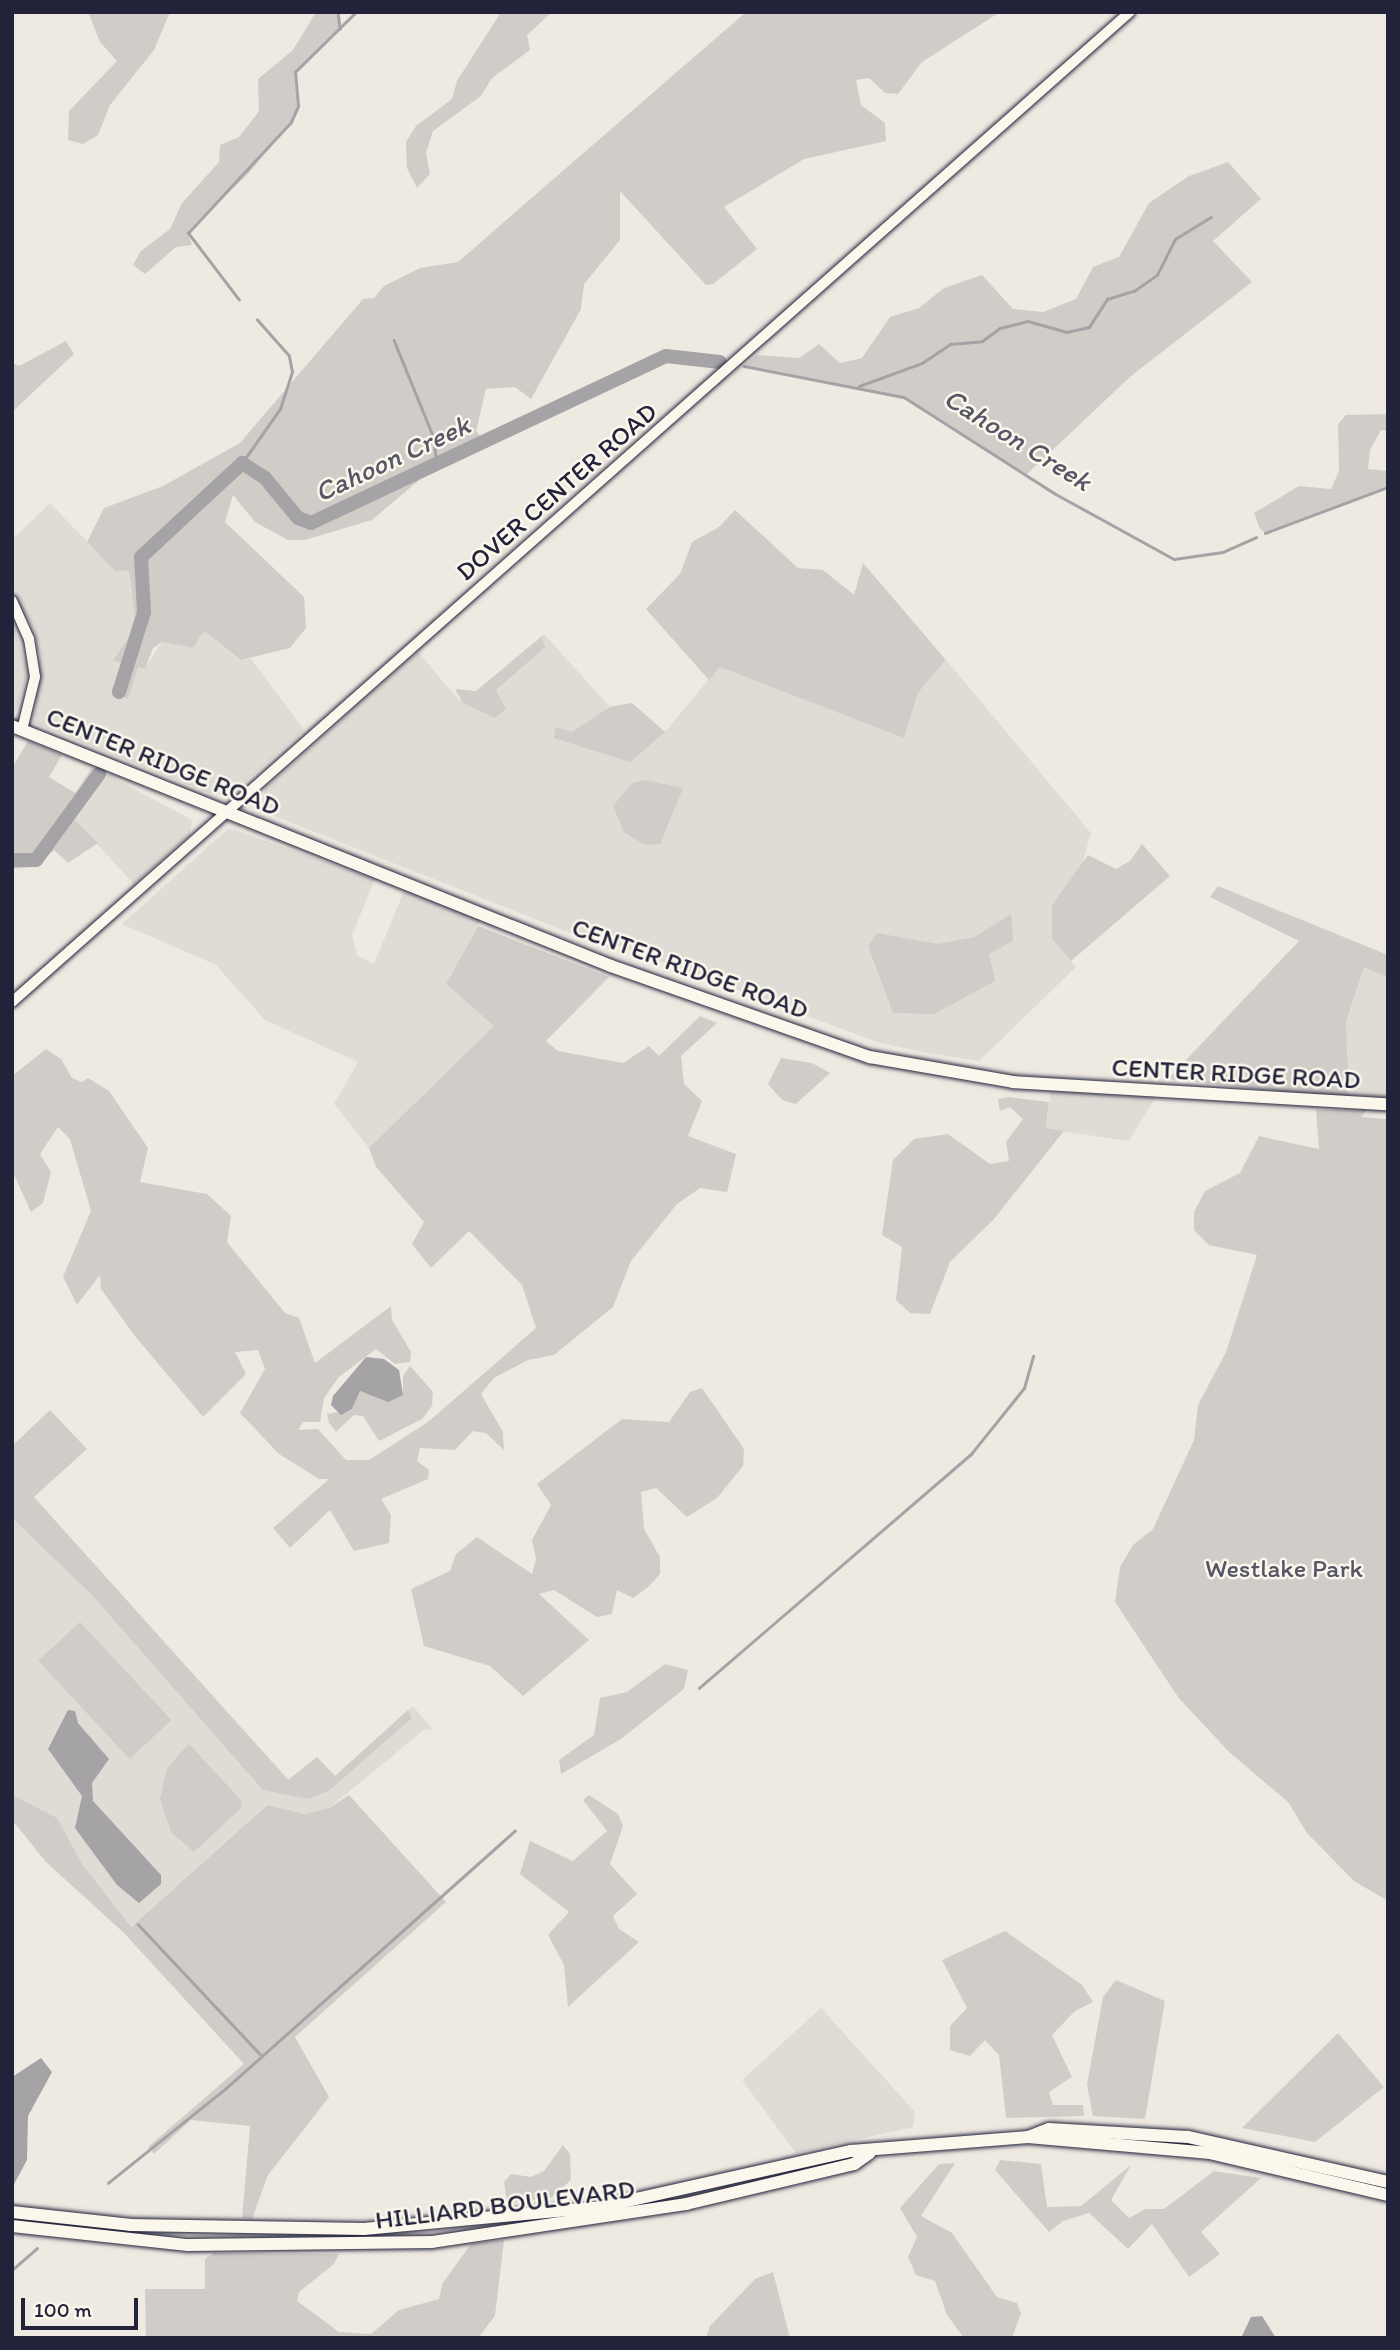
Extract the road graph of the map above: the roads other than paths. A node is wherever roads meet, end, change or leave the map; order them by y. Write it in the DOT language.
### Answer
graph roads {
  1 [pos="1129,12"];
  2 [pos="12,601"];
  3 [pos="17,728"];
  4 [pos="229,814"];
  5 [pos="12,1002"];
  6 [pos="1388,1104"];
  7 [pos="1028,2137"];
  8 [pos="870,2153"];
  9 [pos="1388,2182"];
  10 [pos="1388,2195"];
  11 [pos="12,2212"];
  12 [pos="12,2226"];
  1 -- 4 [label="street, DOVER CENTER ROAD"];
  2 -- 3 [label="street"];
  3 -- 4 [label="main road, CENTER RIDGE ROAD"];
  4 -- 5 [label="street, DOVER CENTER ROAD"];
  4 -- 6 [label="main road, CENTER RIDGE ROAD"];
  7 -- 8 [label="main road, HILLIARD BOULEVARD"];
  7 -- 9 [label="main road, HILLIARD BOULEVARD"];
  7 -- 10 [label="main road, HILLIARD BOULEVARD"];
  8 -- 11 [label="main road, HILLIARD BOULEVARD"];
  8 -- 12 [label="main road, HILLIARD BOULEVARD"];
}
